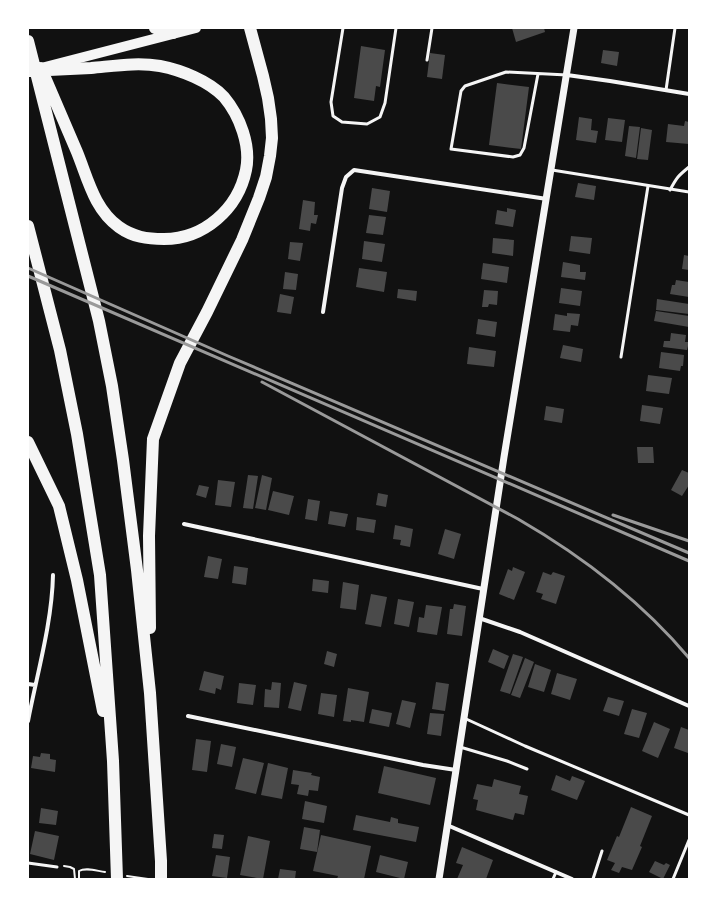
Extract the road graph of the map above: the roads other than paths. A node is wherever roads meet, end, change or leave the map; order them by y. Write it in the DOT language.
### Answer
graph roads {
  1 [pos="156,28"];
  2 [pos="196,28"];
  3 [pos="250,28"];
  4 [pos="342,28"];
  5 [pos="396,28"];
  6 [pos="432,28"];
  7 [pos="574,28"];
  8 [pos="675,28"];
  9 [pos="173,33"];
  10 [pos="28,37"];
  11 [pos="28,41"];
  12 [pos="427,60"];
  13 [pos="80,63"];
  14 [pos="28,71"];
  15 [pos="538,74"];
  16 [pos="567,75"];
  17 [pos="666,90"];
  18 [pos="689,94"];
  19 [pos="689,167"];
  20 [pos="552,170"];
  21 [pos="648,186"];
  22 [pos="670,190"];
  23 [pos="689,192"];
  24 [pos="547,199"];
  25 [pos="28,226"];
  26 [pos="323,312"];
  27 [pos="621,357"];
  28 [pos="28,442"];
  29 [pos="184,524"];
  30 [pos="53,575"];
  31 [pos="483,589"];
  32 [pos="479,618"];
  33 [pos="28,684"];
  34 [pos="35,685"];
  35 [pos="150,693"];
  36 [pos="689,706"];
  37 [pos="188,716"];
  38 [pos="464,718"];
  39 [pos="28,721"];
  40 [pos="460,747"];
  41 [pos="113,761"];
  42 [pos="527,769"];
  43 [pos="456,770"];
  44 [pos="689,815"];
  45 [pos="447,825"];
  46 [pos="689,840"];
  47 [pos="602,851"];
  48 [pos="28,863"];
  49 [pos="57,867"];
  50 [pos="556,872"];
  51 [pos="117,879"];
  52 [pos="161,879"];
  53 [pos="438,879"];
  54 [pos="553,879"];
  55 [pos="572,879"];
  56 [pos="592,879"];
  57 [pos="674,879"];
  1 -- 9 [label="highway"];
  2 -- 9 [label="main road"];
  3 -- 35 [label="highway"];
  4 -- 5 [label="lane"];
  6 -- 12 [label="lane"];
  7 -- 16 [label="street"];
  8 -- 17 [label="lane"];
  9 -- 13 [label="main road"];
  10 -- 13 [label="highway"];
  11 -- 35 [label="highway"];
  13 -- 14 [label="highway"];
  15 -- 15 [label="lane"];
  15 -- 16 [label="lane"];
  16 -- 17 [label="street"];
  16 -- 20 [label="street"];
  17 -- 18 [label="street"];
  19 -- 22 [label="lane"];
  20 -- 21 [label="lane"];
  20 -- 24 [label="street"];
  21 -- 22 [label="lane"];
  21 -- 27 [label="lane"];
  22 -- 23 [label="lane"];
  24 -- 26 [label="street"];
  24 -- 31 [label="street"];
  25 -- 41 [label="highway"];
  28 -- 41 [label="highway"];
  29 -- 31 [label="street"];
  30 -- 34 [label="street"];
  31 -- 32 [label="street"];
  32 -- 36 [label="street"];
  32 -- 38 [label="street"];
  33 -- 34 [label="street"];
  34 -- 39 [label="street"];
  35 -- 52 [label="highway"];
  37 -- 43 [label="street"];
  38 -- 40 [label="street"];
  38 -- 44 [label="lane"];
  40 -- 42 [label="lane"];
  40 -- 43 [label="street"];
  41 -- 51 [label="highway"];
  43 -- 45 [label="street"];
  45 -- 50 [label="street"];
  45 -- 53 [label="street"];
  46 -- 57 [label="lane"];
  47 -- 56 [label="lane"];
  48 -- 49 [label="lane"];
  50 -- 54 [label="lane"];
  50 -- 55 [label="street"];
}
